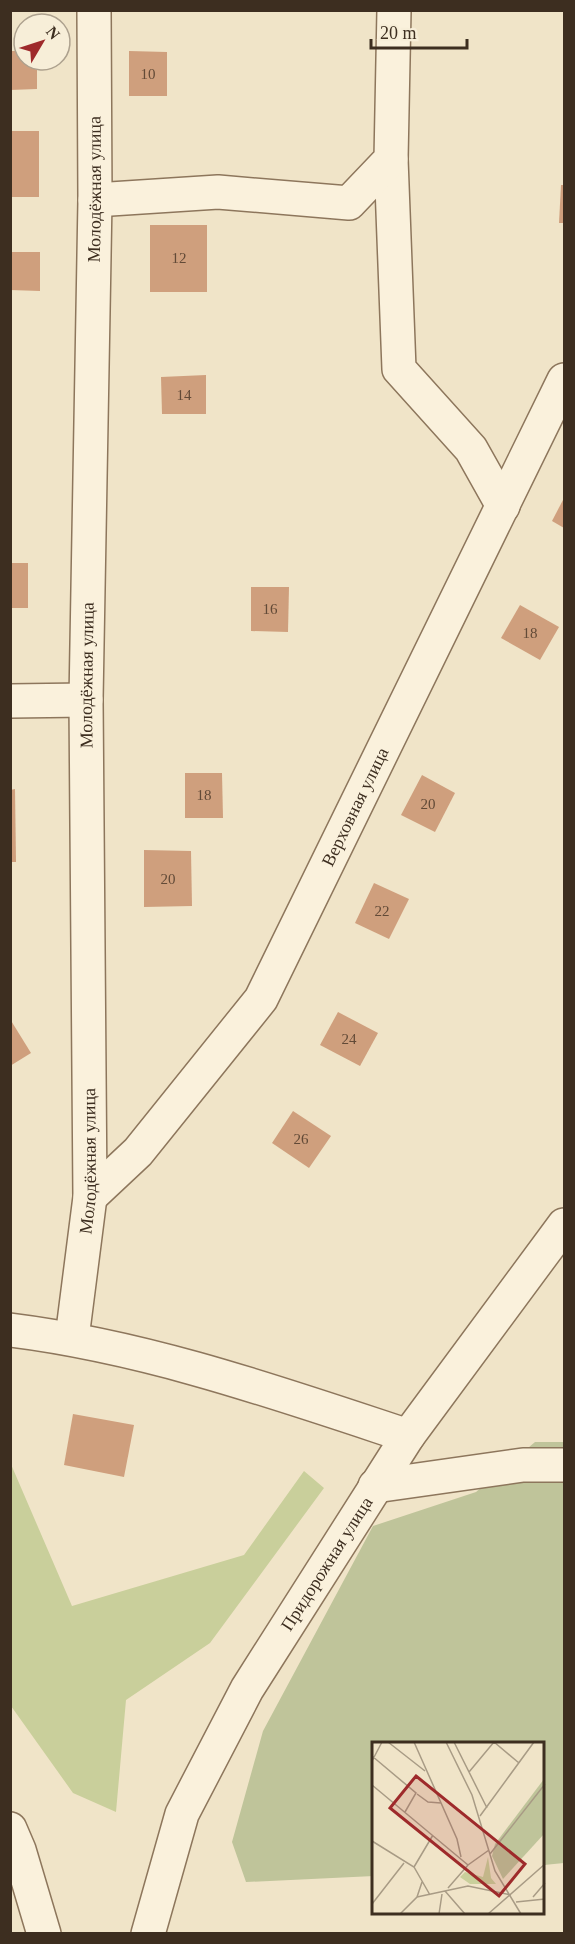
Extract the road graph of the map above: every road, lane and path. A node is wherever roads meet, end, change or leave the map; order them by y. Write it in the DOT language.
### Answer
graph roads {
  1 [pos="94,10"];
  2 [pos="393,10"];
  3 [pos="391,159"];
  4 [pos="95,200"];
  5 [pos="564,380"];
  6 [pos="502,506"];
  7 [pos="86,700"];
  8 [pos="10,701"];
  9 [pos="90,1197"];
  10 [pos="564,1225"];
  11 [pos="10,1330"];
  12 [pos="72,1338"];
  13 [pos="408,1436"];
  14 [pos="564,1465"];
  15 [pos="375,1486"];
  16 [pos="10,1828"];
  17 [pos="44,1934"];
  18 [pos="148,1934"];
  1 -- 4 [label="street, Молодёжная улица"];
  2 -- 3 [label="street"];
  3 -- 4 [label="street"];
  3 -- 6 [label="street"];
  4 -- 7 [label="street, Молодёжная улица"];
  5 -- 6 [label="street, Верховная улица"];
  6 -- 9 [label="street, Верховная улица"];
  7 -- 8 [label="street"];
  7 -- 9 [label="street, Молодёжная улица"];
  9 -- 12 [label="street, Молодёжная улица"];
  10 -- 13 [label="street, Придорожная улица"];
  11 -- 12 [label="street"];
  12 -- 13 [label="street"];
  13 -- 15 [label="street, Придорожная улица"];
  14 -- 15 [label="street"];
  15 -- 18 [label="street, Придорожная улица"];
  16 -- 17 [label="street"];
}
